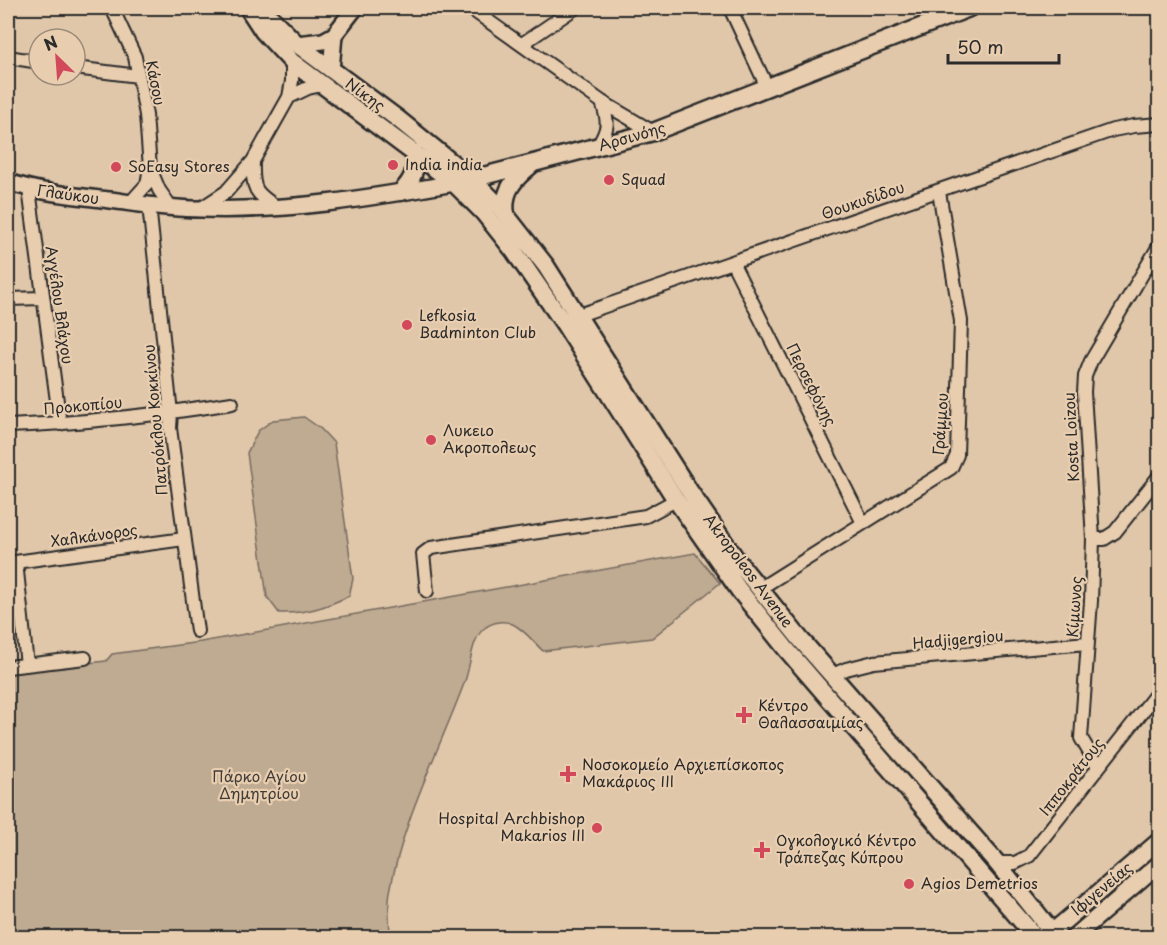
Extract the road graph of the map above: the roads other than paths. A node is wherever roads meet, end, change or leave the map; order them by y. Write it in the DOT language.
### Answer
graph roads {
  1 [pos="112,8"];
  2 [pos="248,8"];
  3 [pos="261,8"];
  4 [pos="355,8"];
  5 [pos="470,8"];
  6 [pos="575,8"];
  7 [pos="730,8"];
  8 [pos="969,8"];
  9 [pos="934,14"];
  10 [pos="334,35"];
  11 [pos="297,44"];
  12 [pos="522,45"];
  13 [pos="8,57"];
  14 [pos="27,60"];
  15 [pos="292,62"];
  16 [pos="87,70"];
  17 [pos="331,70"];
  18 [pos="138,76"];
  19 [pos="322,84"];
  20 [pos="767,87"];
  21 [pos="289,97"];
  22 [pos="602,102"];
  23 [pos="1160,124"];
  24 [pos="654,132"];
  25 [pos="597,148"];
  26 [pos="414,152"];
  27 [pos="253,161"];
  28 [pos="533,163"];
  29 [pos="150,168"];
  30 [pos="472,179"];
  31 [pos="8,182"];
  32 [pos="454,183"];
  33 [pos="29,189"];
  34 [pos="401,192"];
  35 [pos="939,192"];
  36 [pos="130,202"];
  37 [pos="149,205"];
  38 [pos="171,207"];
  39 [pos="278,208"];
  40 [pos="200,209"];
  41 [pos="506,214"];
  42 [pos="1160,244"];
  43 [pos="732,262"];
  44 [pos="43,298"];
  45 [pos="8,299"];
  46 [pos="579,315"];
  47 [pos="232,403"];
  48 [pos="171,413"];
  49 [pos="60,424"];
  50 [pos="8,426"];
  51 [pos="1160,475"];
  52 [pos="676,500"];
  53 [pos="863,523"];
  54 [pos="184,539"];
  55 [pos="1093,539"];
  56 [pos="12,562"];
  57 [pos="759,589"];
  58 [pos="427,591"];
  59 [pos="197,631"];
  60 [pos="1087,643"];
  61 [pos="85,658"];
  62 [pos="27,665"];
  63 [pos="8,667"];
  64 [pos="833,675"];
  65 [pos="1160,689"];
  66 [pos="1098,768"];
  67 [pos="1160,840"];
  68 [pos="997,863"];
  69 [pos="1160,864"];
  70 [pos="1047,936"];
  71 [pos="1073,938"];
  1 -- 18 [label="street, Κάσου"];
  2 -- 15 [label="main road, Νίκης"];
  3 -- 11 [label="main road, Νίκης"];
  4 -- 10 [label="street"];
  5 -- 12 [label="street"];
  6 -- 12 [label="street"];
  7 -- 20 [label="street"];
  8 -- 9 [label="main road, Αρσινόης"];
  9 -- 20 [label="main road, Αρσινόης"];
  10 -- 11 [label="street"];
  10 -- 17 [label="street"];
  11 -- 17 [label="main road, Νίκης"];
  12 -- 22 [label="street"];
  13 -- 14 [label="street"];
  15 -- 19 [label="main road, Νίκης"];
  15 -- 21 [label="street"];
  16 -- 18 [label="street"];
  17 -- 30 [label="main road, Νίκης"];
  18 -- 29 [label="street, Κάσου"];
  19 -- 21 [label="street"];
  19 -- 26 [label="main road, Νίκης"];
  20 -- 24 [label="main road, Αρσινόης"];
  21 -- 27 [label="street"];
  22 -- 24 [label="street"];
  22 -- 25 [label="street"];
  23 -- 35 [label="street, Θουκυδίδου"];
  24 -- 25 [label="main road, Αρσινόης"];
  25 -- 28 [label="main road, Αρσινόης"];
  26 -- 32 [label="main road, Νίκης"];
  26 -- 34 [label="main road"];
  27 -- 39 [label="street"];
  27 -- 40 [label="street"];
  28 -- 30 [label="main road, Αρσινόης"];
  28 -- 41 [label="main road"];
  29 -- 36 [label="street, Κάσου"];
  29 -- 38 [label="street, Κάσου"];
  30 -- 32 [label="main road, Αρσινόης"];
  30 -- 41 [label="main road, Akropoleos Avenue"];
  31 -- 33 [label="street, Γλαύκου"];
  32 -- 34 [label="street, Αρσινόης"];
  32 -- 52 [label="main road, Akropoleos Avenue"];
  33 -- 36 [label="street, Γλαύκου"];
  33 -- 44 [label="street, Αγγέλου Βλάχου"];
  34 -- 39 [label="street, Αρσινόης"];
  35 -- 43 [label="street, Θουκυδίδου"];
  35 -- 53 [label="street, Γράμμου"];
  36 -- 37 [label="street, Γλαύκου"];
  37 -- 38 [label="street, Γλαύκου"];
  37 -- 48 [label="street, Πατρόκλου Κοκκίνου"];
  38 -- 40 [label="street, Γλαύκου"];
  39 -- 40 [label="street"];
  41 -- 46 [label="main road, Akropoleos Avenue"];
  42 -- 55 [label="street, Kosta Loizou"];
  43 -- 46 [label="street, Θουκυδίδου"];
  43 -- 53 [label="street, Περσεφόνης"];
  44 -- 45 [label="street"];
  44 -- 49 [label="street, Αγγέλου Βλάχου"];
  46 -- 57 [label="main road, Akropoleos Avenue"];
  47 -- 48 [label="street, Προκοπίου"];
  48 -- 49 [label="street, Προκοπίου"];
  48 -- 54 [label="street, Πατρόκλου Κοκκίνου"];
  49 -- 50 [label="street, Προκοπίου"];
  51 -- 55 [label="street"];
  52 -- 58 [label="street"];
  52 -- 70 [label="main road, Akropoleos Avenue"];
  53 -- 57 [label="street, Γράμμου"];
  54 -- 56 [label="street, Χαλκάνορος"];
  54 -- 59 [label="street, Πατρόκλου Κοκκίνου"];
  55 -- 60 [label="street, Κίμωνος"];
  56 -- 62 [label="street"];
  57 -- 64 [label="main road, Akropoleos Avenue"];
  60 -- 64 [label="street, Hadjigergiou"];
  60 -- 66 [label="street, Κίμωνος"];
  61 -- 62 [label="street"];
  62 -- 63 [label="street"];
  64 -- 68 [label="main road, Akropoleos Avenue"];
  65 -- 66 [label="street, Ιπποκράτους"];
  66 -- 68 [label="street, Ιπποκράτους"];
  67 -- 70 [label="street, Ιφιγενείας"];
  68 -- 70 [label="main road, Akropoleos Avenue"];
  69 -- 71 [label="street, Ιφιγενείας"];
}
